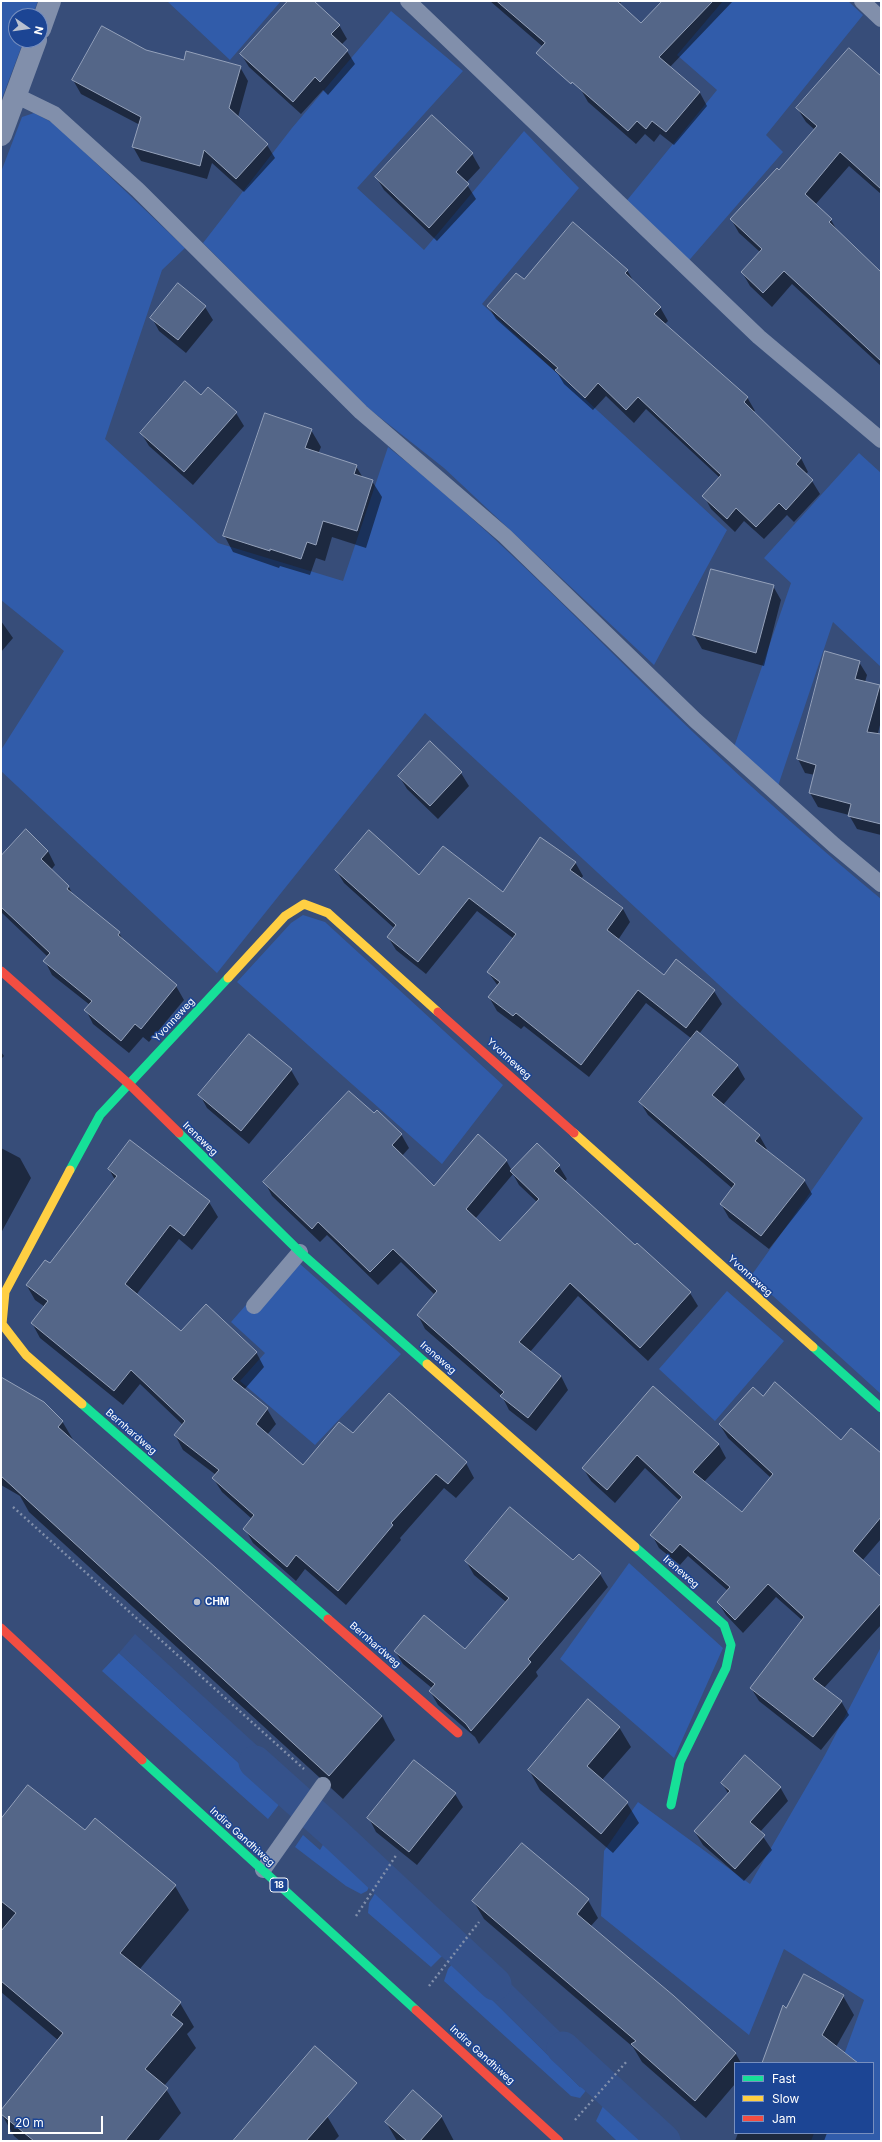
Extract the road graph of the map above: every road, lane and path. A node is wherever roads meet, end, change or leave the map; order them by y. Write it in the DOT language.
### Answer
graph roads {
  1 [pos="408,1"];
  2 [pos="862,1"];
  3 [pos="881,19"];
  4 [pos="33,48"];
  5 [pos="15,95"];
  6 [pos="1,135"];
  7 [pos="881,440"];
  8 [pos="881,884"];
  9 [pos="1,971"];
  10 [pos="128,1083"];
  11 [pos="300,1252"];
  12 [pos="254,1306"];
  13 [pos="881,1408"];
  14 [pos="14,1507"];
  15 [pos="1,1628"];
  16 [pos="458,1733"];
  17 [pos="323,1785"];
  18 [pos="671,1805"];
  19 [pos="397,1854"];
  20 [pos="262,1870"];
  21 [pos="479,1922"];
  22 [pos="340,1940"];
  23 [pos="412,2007"];
  24 [pos="628,2060"];
  25 [pos="558,2140"];
  1 -- 7 [label="lane"];
  2 -- 3 [label="lane"];
  4 -- 5 [label="street"];
  5 -- 6 [label="street"];
  5 -- 8 [label="lane"];
  9 -- 10 [label="street, Ireneweg"];
  10 -- 11 [label="street, Ireneweg"];
  10 -- 13 [label="street, Yvonneweg"];
  10 -- 16 [label="street, Bernhardweg"];
  11 -- 12 [label="lane"];
  11 -- 18 [label="street, Ireneweg"];
  14 -- 17 [label="path"];
  15 -- 20 [label="street, Indira Gandhiweg / 18"];
  17 -- 20 [label="lane"];
  19 -- 22 [label="path"];
  20 -- 22 [label="street, Indira Gandhiweg / 18"];
  21 -- 23 [label="path"];
  22 -- 23 [label="street, Indira Gandhiweg / 18"];
  23 -- 25 [label="street, Indira Gandhiweg / 18"];
  24 -- 25 [label="path"];
}
